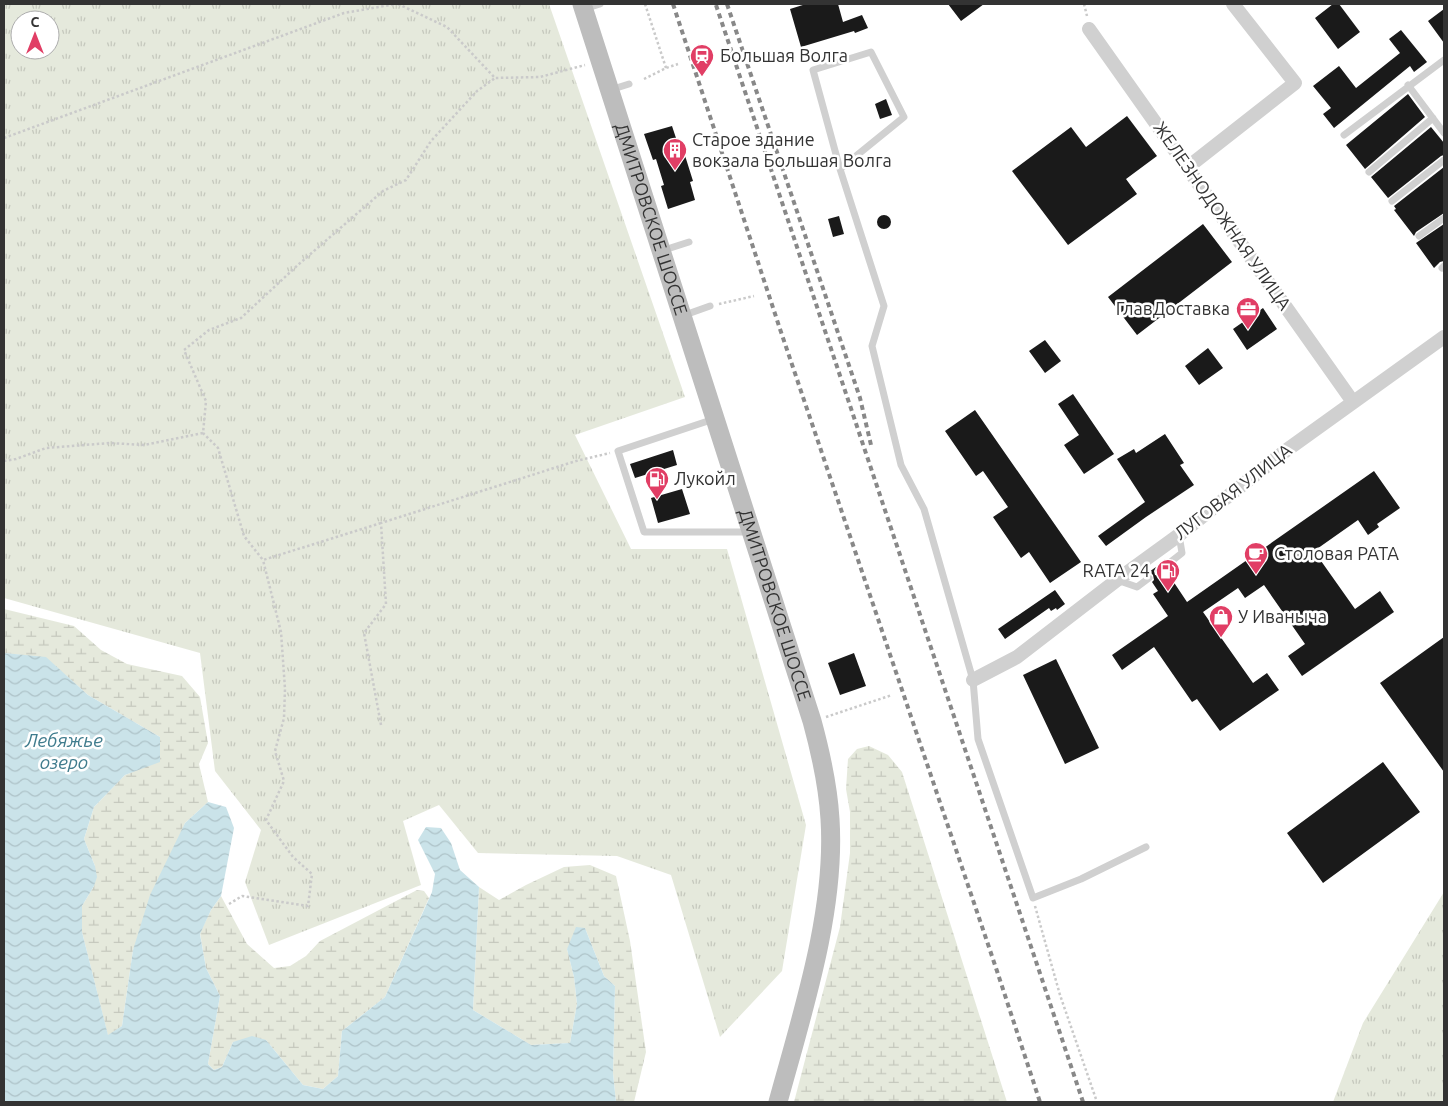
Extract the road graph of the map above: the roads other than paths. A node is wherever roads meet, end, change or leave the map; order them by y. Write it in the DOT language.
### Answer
graph roads {
  1 [pos="1233,4"];
  2 [pos="588,5"];
  3 [pos="1089,29"];
  4 [pos="1444,60"];
  5 [pos="629,84"];
  6 [pos="1408,85"];
  7 [pos="609,90"];
  8 [pos="1433,118"];
  9 [pos="1444,133"];
  10 [pos="1344,135"];
  11 [pos="1444,160"];
  12 [pos="1188,167"];
  13 [pos="840,169"];
  14 [pos="1369,172"];
  15 [pos="1392,202"];
  16 [pos="1444,218"];
  17 [pos="1419,236"];
  18 [pos="689,242"];
  19 [pos="661,251"];
  20 [pos="710,306"];
  21 [pos="682,316"];
  22 [pos="1444,337"];
  23 [pos="1354,402"];
  24 [pos="715,418"];
  25 [pos="752,532"];
  26 [pos="1179,535"];
  27 [pos="1159,571"];
  28 [pos="1149,578"];
  29 [pos="1117,580"];
  30 [pos="973,680"];
  31 [pos="1146,847"];
  32 [pos="778,1102"];
  1 -- 12 [label="street"];
  2 -- 7 [label="main road, ДМИТРОВСКОЕ ШОССЕ"];
  3 -- 12 [label="street, ЖЕЛЕЗНОДОЖНАЯ УЛИЦА"];
  4 -- 6 [label="lane"];
  5 -- 7 [label="lane"];
  6 -- 8 [label="lane"];
  6 -- 10 [label="lane"];
  7 -- 19 [label="main road, ДМИТРОВСКОЕ ШОССЕ"];
  8 -- 9 [label="lane"];
  8 -- 14 [label="lane"];
  11 -- 15 [label="lane"];
  12 -- 23 [label="street, ЖЕЛЕЗНОДОЖНАЯ УЛИЦА"];
  13 -- 13 [label="lane"];
  13 -- 30 [label="lane"];
  16 -- 17 [label="lane"];
  18 -- 19 [label="lane"];
  19 -- 21 [label="main road, ДМИТРОВСКОЕ ШОССЕ"];
  20 -- 21 [label="lane"];
  21 -- 24 [label="main road, ДМИТРОВСКОЕ ШОССЕ"];
  22 -- 23 [label="street, ЛУГОВАЯ УЛИЦА"];
  23 -- 26 [label="street, ЛУГОВАЯ УЛИЦА"];
  24 -- 25 [label="main road, ДМИТРОВСКОЕ ШОССЕ"];
  24 -- 25 [label="lane"];
  25 -- 32 [label="main road, ДМИТРОВСКОЕ ШОССЕ"];
  26 -- 27 [label="lane"];
  26 -- 29 [label="street, ЛУГОВАЯ УЛИЦА"];
  28 -- 29 [label="lane"];
  29 -- 30 [label="street, ЛУГОВАЯ УЛИЦА"];
  30 -- 31 [label="lane"];
}
